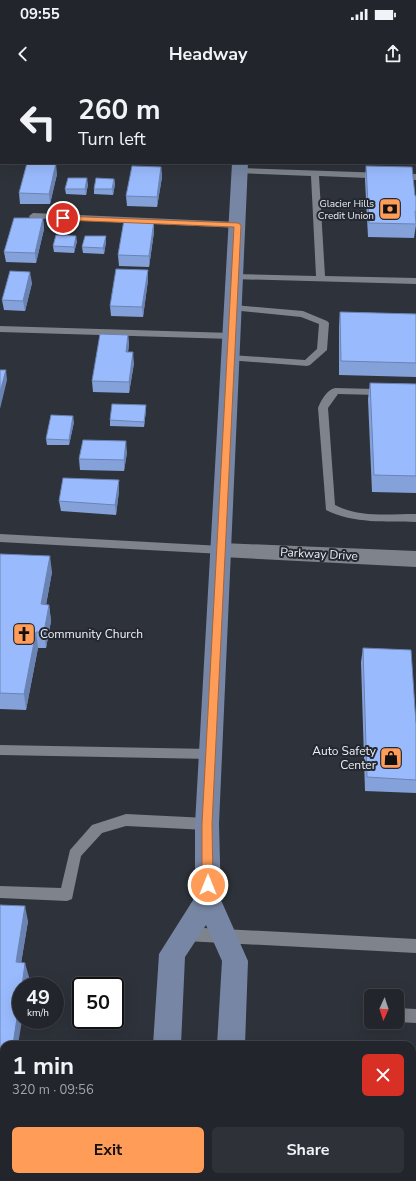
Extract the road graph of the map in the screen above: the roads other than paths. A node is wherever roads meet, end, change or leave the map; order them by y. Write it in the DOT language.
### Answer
graph roads {
  1 [pos="239,167"];
  2 [pos="315,174"];
  3 [pos="416,177"];
  4 [pos="33,216"];
  5 [pos="238,225"];
  6 [pos="235,277"];
  7 [pos="321,279"];
  8 [pos="416,281"];
  9 [pos="234,308"];
  10 [pos="0,328"];
  11 [pos="232,336"];
  12 [pos="231,358"];
  13 [pos="416,392"];
  14 [pos="416,518"];
  15 [pos="0,538"];
  16 [pos="222,550"];
  17 [pos="416,558"];
  18 [pos="0,750"];
  19 [pos="211,754"];
  20 [pos="207,824"];
  21 [pos="0,892"];
  22 [pos="208,900"];
  23 [pos="185,934"];
  24 [pos="224,936"];
  25 [pos="416,946"];
  26 [pos="404,1015"];
  27 [pos="416,1016"];
  28 [pos="167,1041"];
  29 [pos="231,1041"];
  1 -- 2 [label="lane"];
  1 -- 5 [label="main road"];
  2 -- 3 [label="lane"];
  2 -- 7 [label="lane"];
  4 -- 5 [label="lane"];
  5 -- 6 [label="main road"];
  6 -- 7 [label="lane"];
  6 -- 9 [label="main road"];
  7 -- 8 [label="lane"];
  9 -- 11 [label="main road"];
  9 -- 12 [label="lane"];
  10 -- 11 [label="lane"];
  11 -- 12 [label="main road"];
  12 -- 16 [label="main road"];
  13 -- 14 [label="lane"];
  15 -- 16 [label="lane"];
  16 -- 17 [label="street, Parkway Drive"];
  16 -- 19 [label="main road"];
  18 -- 19 [label="lane"];
  19 -- 20 [label="main road"];
  20 -- 21 [label="lane"];
  20 -- 22 [label="main road"];
  22 -- 23 [label="main road"];
  22 -- 24 [label="main road"];
  23 -- 24 [label="lane"];
  23 -- 28 [label="main road"];
  24 -- 25 [label="lane"];
  24 -- 29 [label="main road"];
  26 -- 27 [label="lane"];
}
